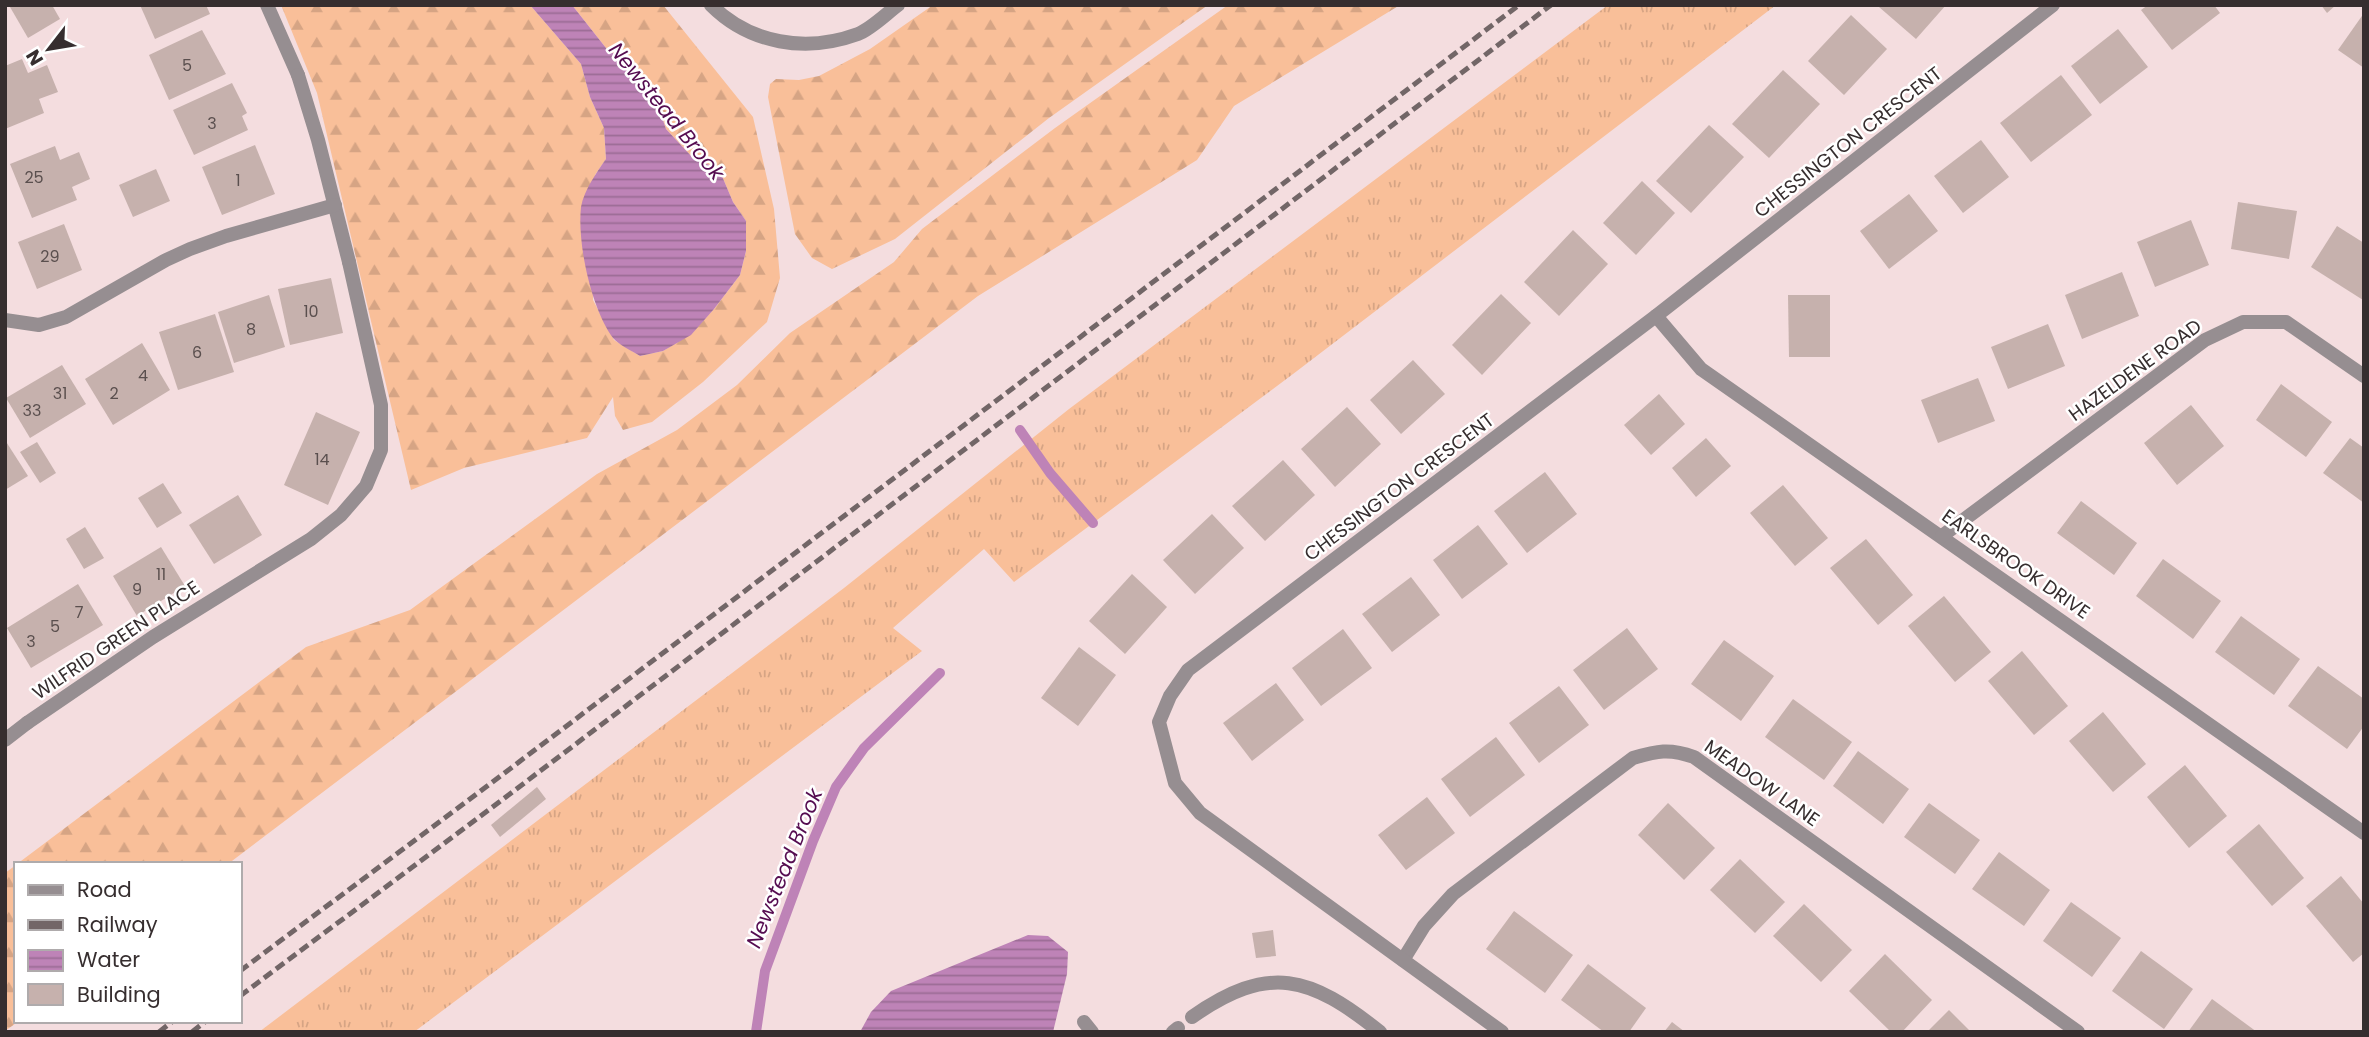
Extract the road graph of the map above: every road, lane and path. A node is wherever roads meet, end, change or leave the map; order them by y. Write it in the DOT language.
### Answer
graph roads {
  1 [pos="267,5"];
  2 [pos="711,5"];
  3 [pos="898,5"];
  4 [pos="2053,5"];
  5 [pos="335,205"];
  6 [pos="1656,316"];
  7 [pos="5,320"];
  8 [pos="2364,376"];
  9 [pos="1942,536"];
  10 [pos="5,740"];
  11 [pos="2364,833"];
  12 [pos="1403,960"];
  13 [pos="1192,1017"];
  14 [pos="1380,1032"];
  15 [pos="1502,1032"];
  16 [pos="2077,1032"];
  1 -- 5 [label="street, WILFRID GREEN PLACE"];
  2 -- 3 [label="street"];
  4 -- 6 [label="street, CHESSINGTON CRESCENT"];
  5 -- 7 [label="street"];
  5 -- 10 [label="street, WILFRID GREEN PLACE"];
  6 -- 9 [label="street, EARLSBROOK DRIVE"];
  6 -- 12 [label="street, CHESSINGTON CRESCENT"];
  8 -- 9 [label="street, HAZELDENE ROAD"];
  9 -- 11 [label="street, EARLSBROOK DRIVE"];
  12 -- 15 [label="street, CHESSINGTON CRESCENT"];
  12 -- 16 [label="street, MEADOW LANE"];
  13 -- 14 [label="street"];
}
